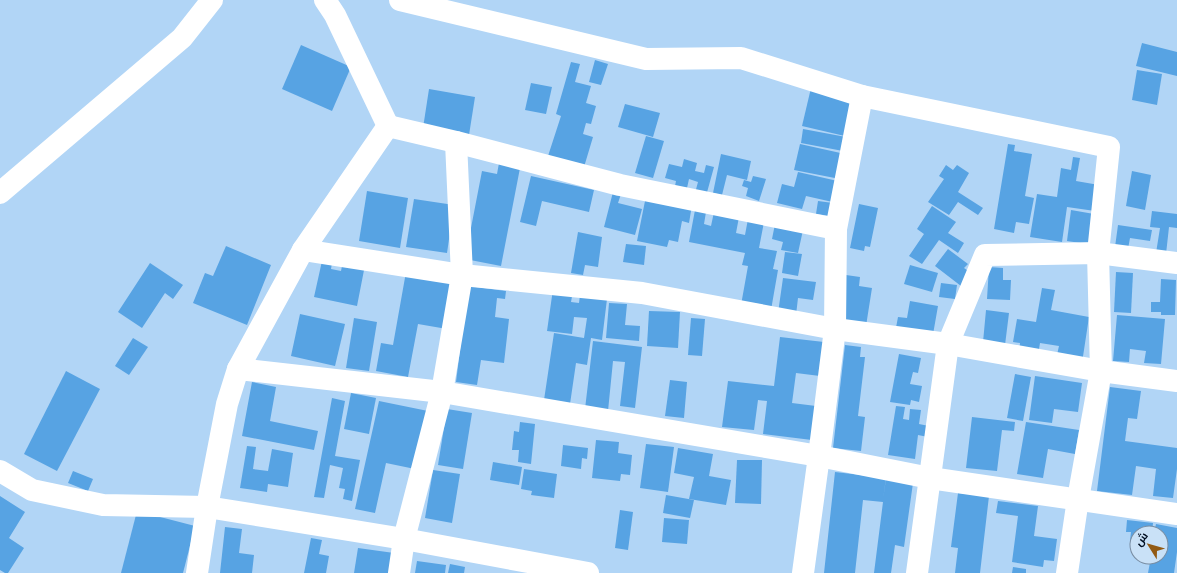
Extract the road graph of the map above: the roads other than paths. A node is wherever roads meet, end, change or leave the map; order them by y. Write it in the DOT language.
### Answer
graph roads {
  1 [pos="212,0"];
  2 [pos="325,0"];
  3 [pos="400,0"];
  4 [pos="862,96"];
  5 [pos="388,126"];
  6 [pos="456,142"];
  7 [pos="0,193"];
  8 [pos="836,229"];
  9 [pos="303,250"];
  10 [pos="1098,253"];
  11 [pos="1177,263"];
  12 [pos="462,275"];
  13 [pos="835,329"];
  14 [pos="948,344"];
  15 [pos="238,369"];
  16 [pos="1101,371"];
  17 [pos="1177,381"];
  18 [pos="442,392"];
  19 [pos="819,456"];
  20 [pos="0,471"];
  21 [pos="930,478"];
  22 [pos="1078,499"];
  23 [pos="207,507"];
  24 [pos="1177,514"];
  25 [pos="404,538"];
  26 [pos="197,573"];
  27 [pos="399,573"];
  28 [pos="588,573"];
  29 [pos="803,573"];
  30 [pos="918,573"];
  31 [pos="1067,573"];
  1 -- 7 [label="street"];
  2 -- 5 [label="street"];
  3 -- 4 [label="street"];
  4 -- 8 [label="street"];
  4 -- 10 [label="street"];
  5 -- 6 [label="street"];
  5 -- 9 [label="street"];
  6 -- 8 [label="street"];
  6 -- 12 [label="street"];
  8 -- 13 [label="street"];
  9 -- 12 [label="street"];
  9 -- 15 [label="street"];
  10 -- 11 [label="street"];
  10 -- 14 [label="street"];
  10 -- 16 [label="street"];
  12 -- 13 [label="street"];
  12 -- 18 [label="street"];
  13 -- 14 [label="street"];
  13 -- 19 [label="street"];
  14 -- 16 [label="street"];
  14 -- 21 [label="street"];
  15 -- 18 [label="street"];
  15 -- 23 [label="street"];
  16 -- 17 [label="street"];
  16 -- 22 [label="street"];
  18 -- 19 [label="street"];
  18 -- 25 [label="street"];
  19 -- 21 [label="street"];
  19 -- 29 [label="street"];
  20 -- 23 [label="street"];
  21 -- 22 [label="street"];
  21 -- 30 [label="street"];
  22 -- 24 [label="street"];
  22 -- 31 [label="street"];
  23 -- 25 [label="street"];
  23 -- 26 [label="street"];
  25 -- 27 [label="street"];
  25 -- 28 [label="street"];
}
